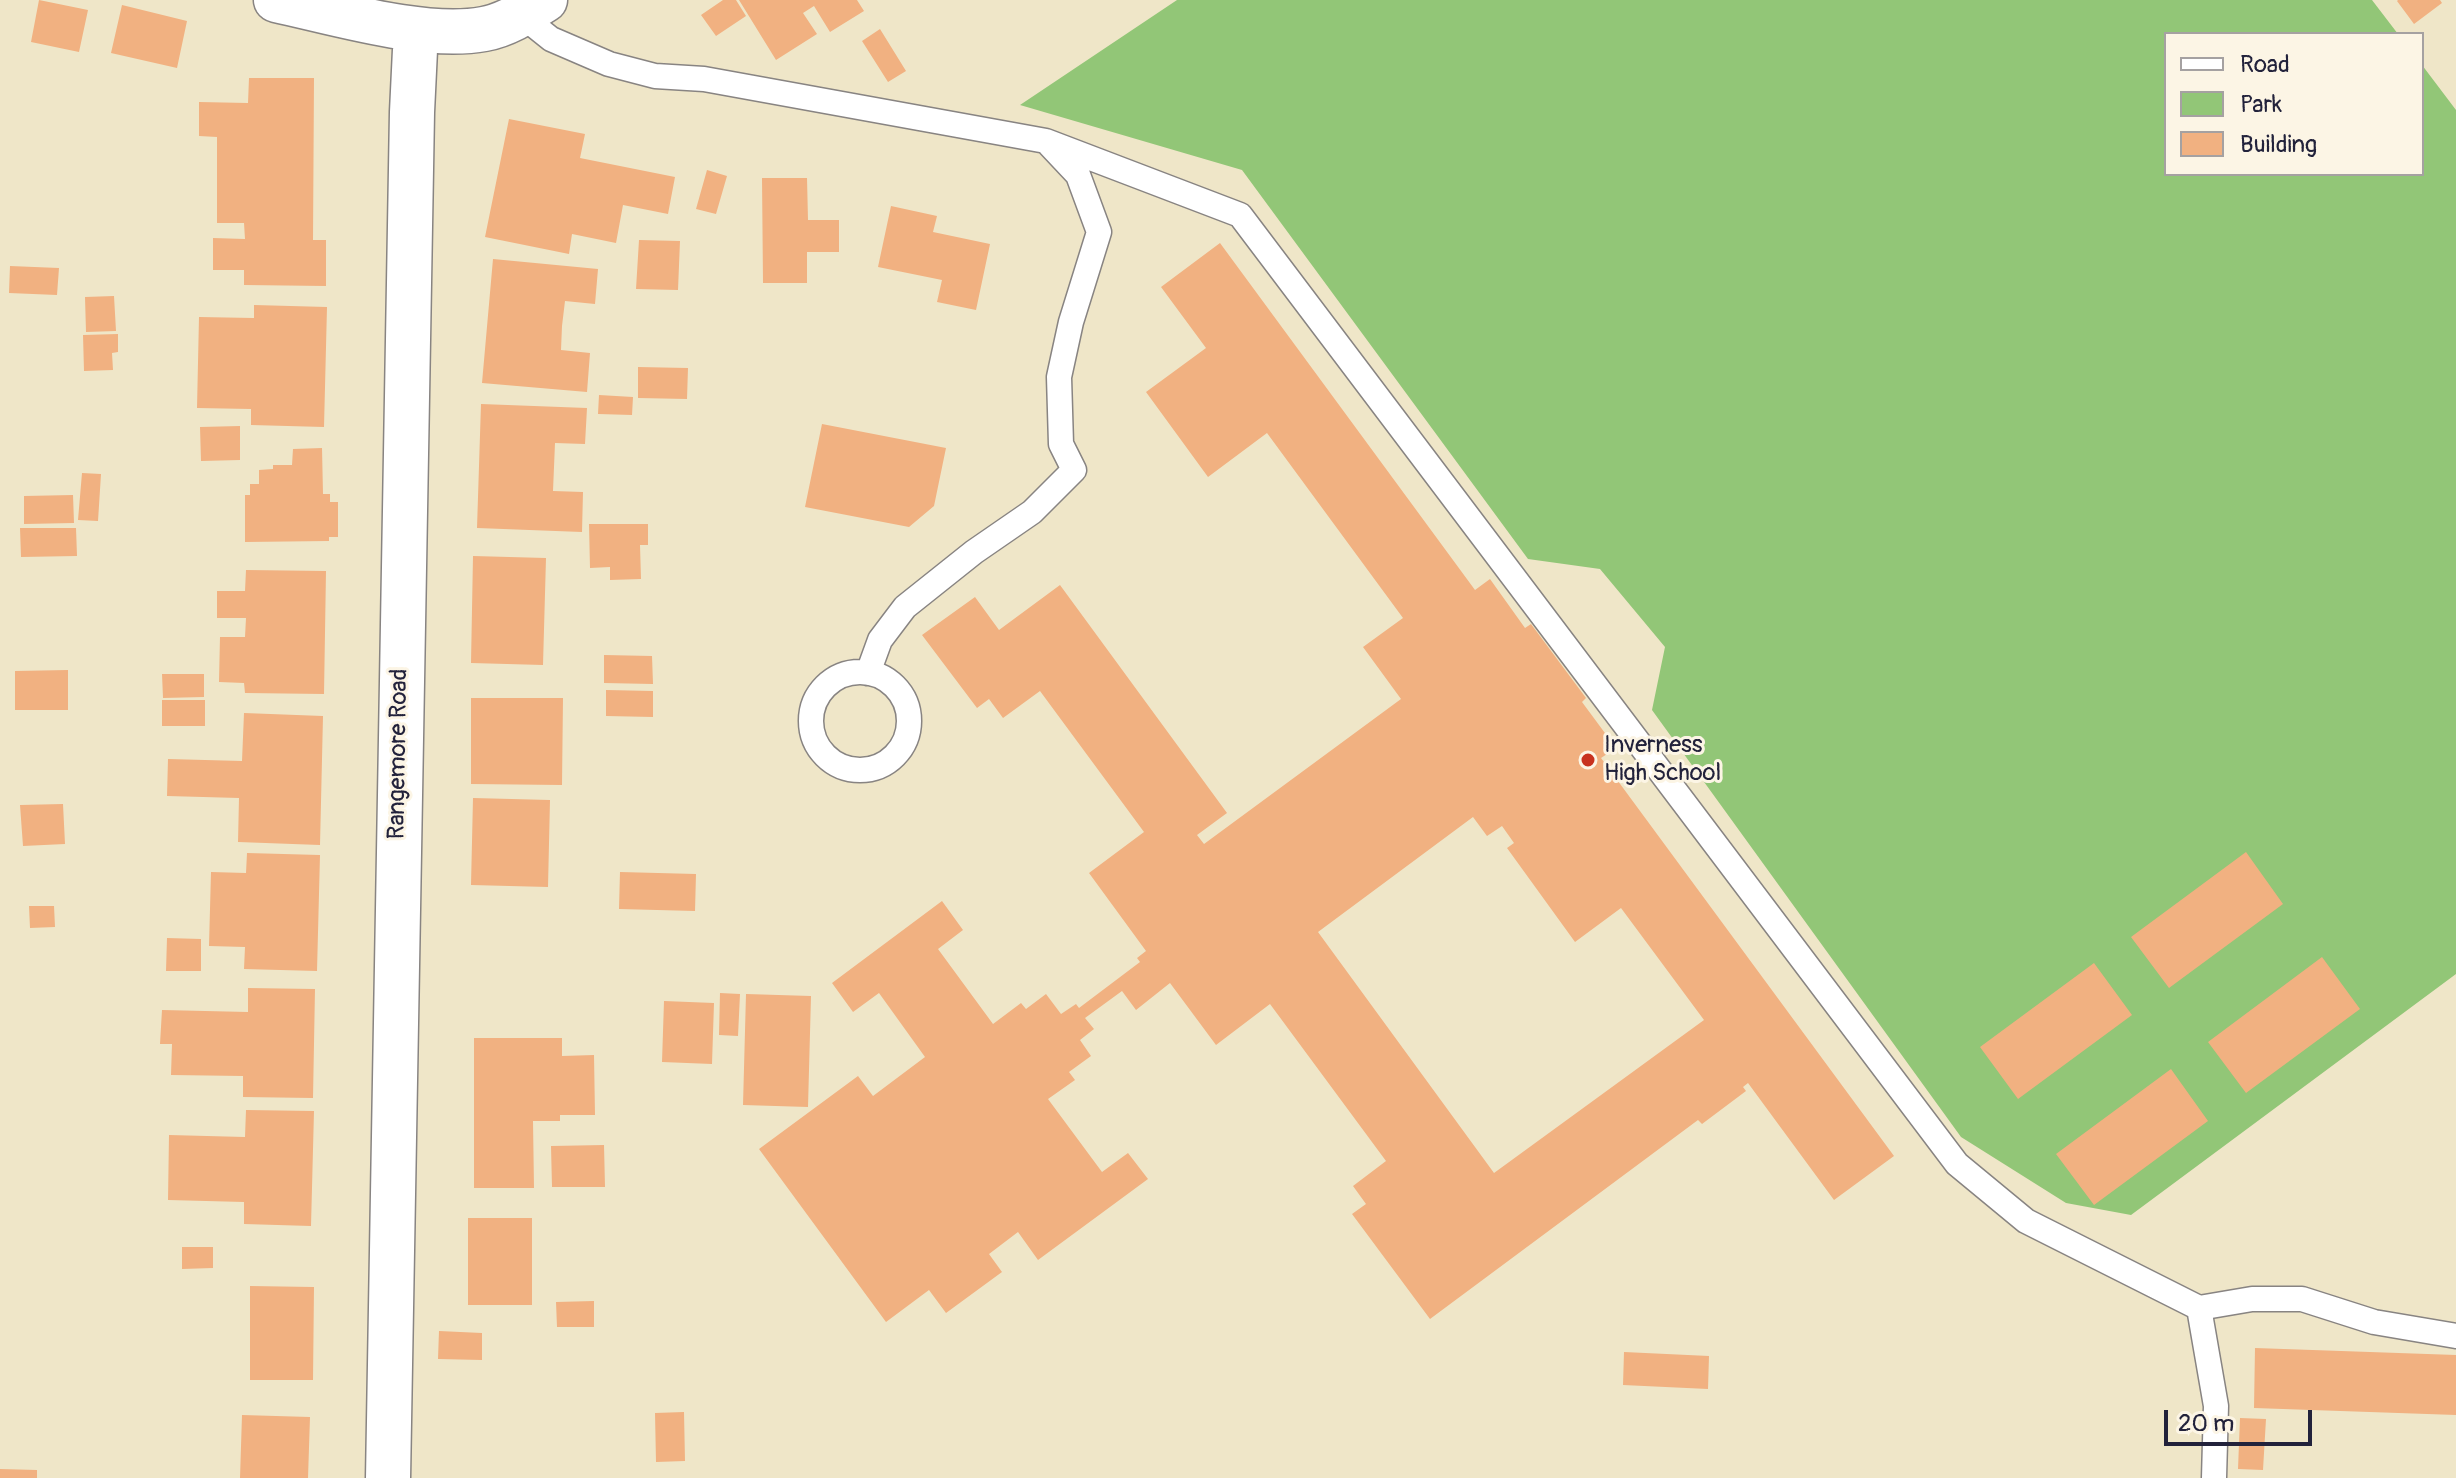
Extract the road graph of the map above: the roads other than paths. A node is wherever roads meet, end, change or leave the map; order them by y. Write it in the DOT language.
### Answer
graph roads {
  1 [pos="276,0"];
  2 [pos="533,8"];
  3 [pos="416,29"];
  4 [pos="1046,141"];
  5 [pos="868,673"];
  6 [pos="2199,1308"];
  7 [pos="2456,1336"];
  8 [pos="388,1478"];
  9 [pos="2214,1478"];
  1 -- 3 [label="street"];
  2 -- 3 [label="street"];
  2 -- 4 [label="lane"];
  3 -- 8 [label="street, Rangemore Road"];
  4 -- 5 [label="lane"];
  4 -- 6 [label="lane"];
  5 -- 5 [label="lane"];
  6 -- 7 [label="lane"];
  6 -- 9 [label="lane"];
}
